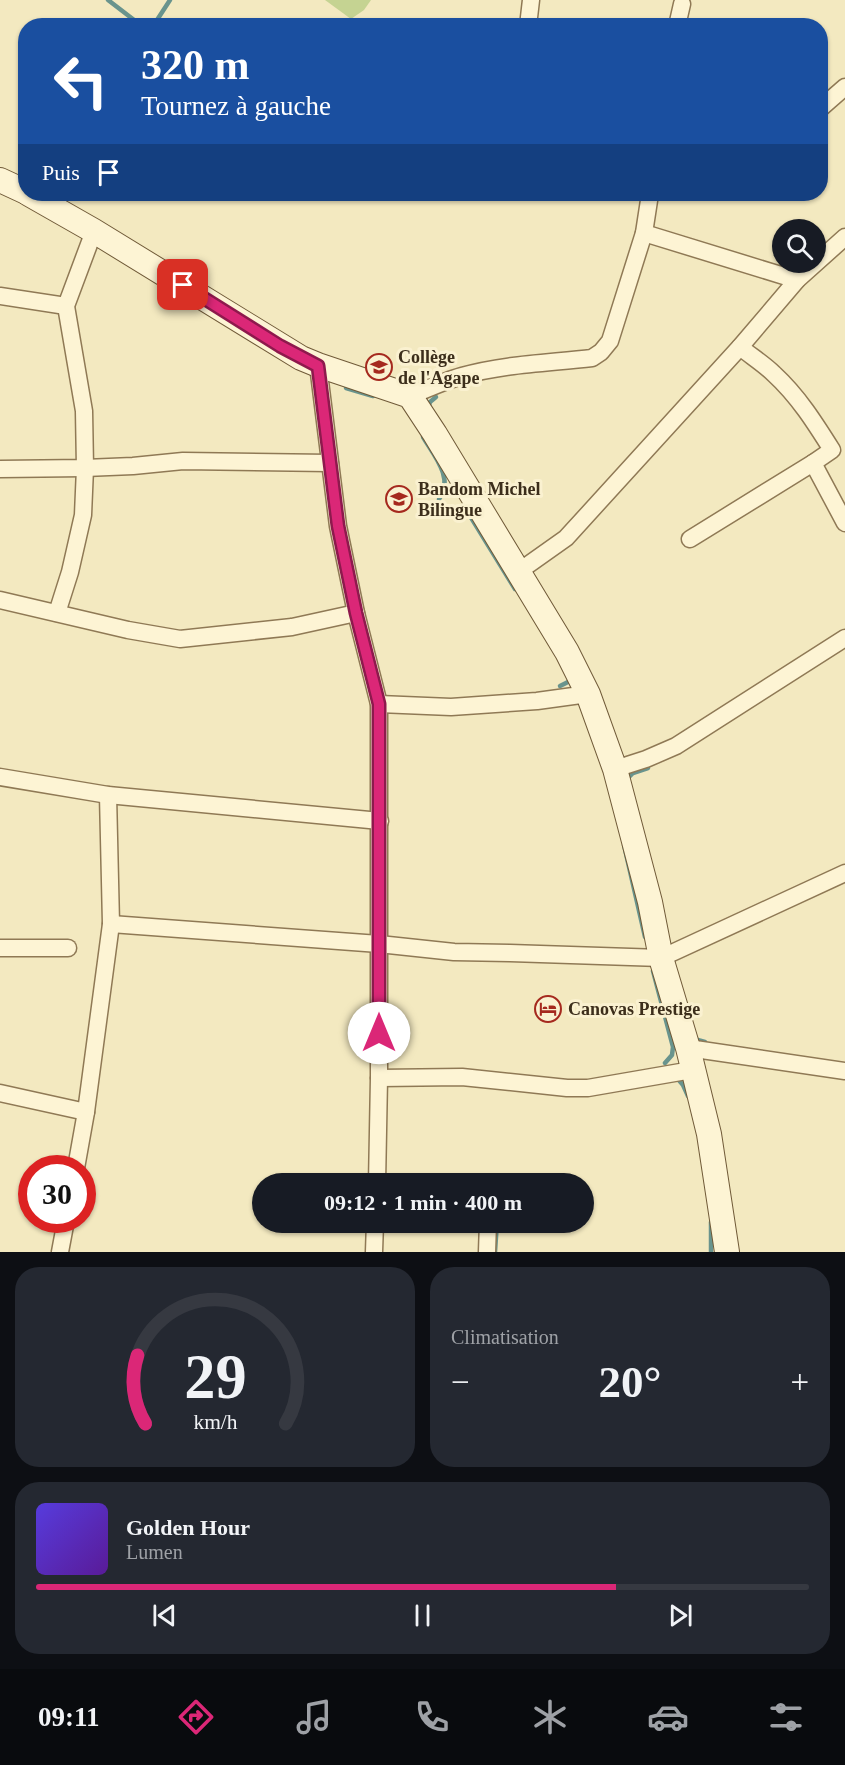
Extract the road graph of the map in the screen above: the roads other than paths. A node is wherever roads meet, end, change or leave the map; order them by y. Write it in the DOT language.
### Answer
graph roads {
  1 [pos="531,0"];
  2 [pos="682,4"];
  3 [pos="529,18"];
  4 [pos="679,18"];
  5 [pos="845,87"];
  6 [pos="828,102"];
  7 [pos="0,180"];
  8 [pos="18,189"];
  9 [pos="41,201"];
  10 [pos="649,201"];
  11 [pos="94,231"];
  12 [pos="644,233"];
  13 [pos="845,237"];
  14 [pos="797,280"];
  15 [pos="0,296"];
  16 [pos="66,306"];
  17 [pos="740,347"];
  18 [pos="318,366"];
  19 [pos="410,396"];
  20 [pos="839,446"];
  21 [pos="330,463"];
  22 [pos="813,463"];
  23 [pos="0,468"];
  24 [pos="85,468"];
  25 [pos="845,523"];
  26 [pos="690,539"];
  27 [pos="518,572"];
  28 [pos="0,600"];
  29 [pos="57,613"];
  30 [pos="356,613"];
  31 [pos="845,638"];
  32 [pos="588,694"];
  33 [pos="379,704"];
  34 [pos="615,769"];
  35 [pos="0,777"];
  36 [pos="108,795"];
  37 [pos="380,821"];
  38 [pos="845,873"];
  39 [pos="111,924"];
  40 [pos="379,944"];
  41 [pos="0,948"];
  42 [pos="68,948"];
  43 [pos="662,958"];
  44 [pos="690,1059"];
  45 [pos="845,1071"];
  46 [pos="379,1078"];
  47 [pos="0,1093"];
  48 [pos="86,1112"];
  49 [pos="78,1155"];
  50 [pos="377,1173"];
  51 [pos="64,1233"];
  52 [pos="375,1233"];
  53 [pos="488,1233"];
  54 [pos="60,1252"];
  55 [pos="374,1252"];
  56 [pos="487,1252"];
  57 [pos="727,1252"];
  1 -- 3 [label="street"];
  2 -- 4 [label="street"];
  5 -- 6 [label="street"];
  7 -- 8 [label="street"];
  9 -- 11 [label="street"];
  10 -- 12 [label="street"];
  11 -- 16 [label="street"];
  11 -- 18 [label="street"];
  12 -- 14 [label="street"];
  12 -- 19 [label="street"];
  13 -- 14 [label="street"];
  14 -- 17 [label="street"];
  15 -- 16 [label="street"];
  16 -- 24 [label="street"];
  17 -- 20 [label="street"];
  17 -- 27 [label="street"];
  18 -- 19 [label="street"];
  18 -- 21 [label="street"];
  19 -- 27 [label="street"];
  20 -- 22 [label="street"];
  21 -- 24 [label="street"];
  21 -- 30 [label="street"];
  22 -- 25 [label="street"];
  22 -- 26 [label="street"];
  23 -- 24 [label="street"];
  24 -- 29 [label="street"];
  27 -- 32 [label="street"];
  28 -- 29 [label="street"];
  29 -- 30 [label="street"];
  30 -- 33 [label="street"];
  31 -- 34 [label="street"];
  32 -- 33 [label="street"];
  32 -- 34 [label="street"];
  33 -- 37 [label="street"];
  34 -- 43 [label="street"];
  35 -- 36 [label="street"];
  36 -- 37 [label="street"];
  36 -- 39 [label="street"];
  37 -- 40 [label="street"];
  38 -- 43 [label="street"];
  39 -- 40 [label="street"];
  39 -- 48 [label="street"];
  40 -- 43 [label="street"];
  40 -- 46 [label="street"];
  41 -- 42 [label="street"];
  43 -- 44 [label="street"];
  44 -- 45 [label="street"];
  44 -- 46 [label="street"];
  44 -- 57 [label="street"];
  46 -- 50 [label="street"];
  47 -- 48 [label="street"];
  48 -- 49 [label="street"];
  51 -- 54 [label="street"];
  52 -- 55 [label="street"];
  53 -- 56 [label="street"];
}
